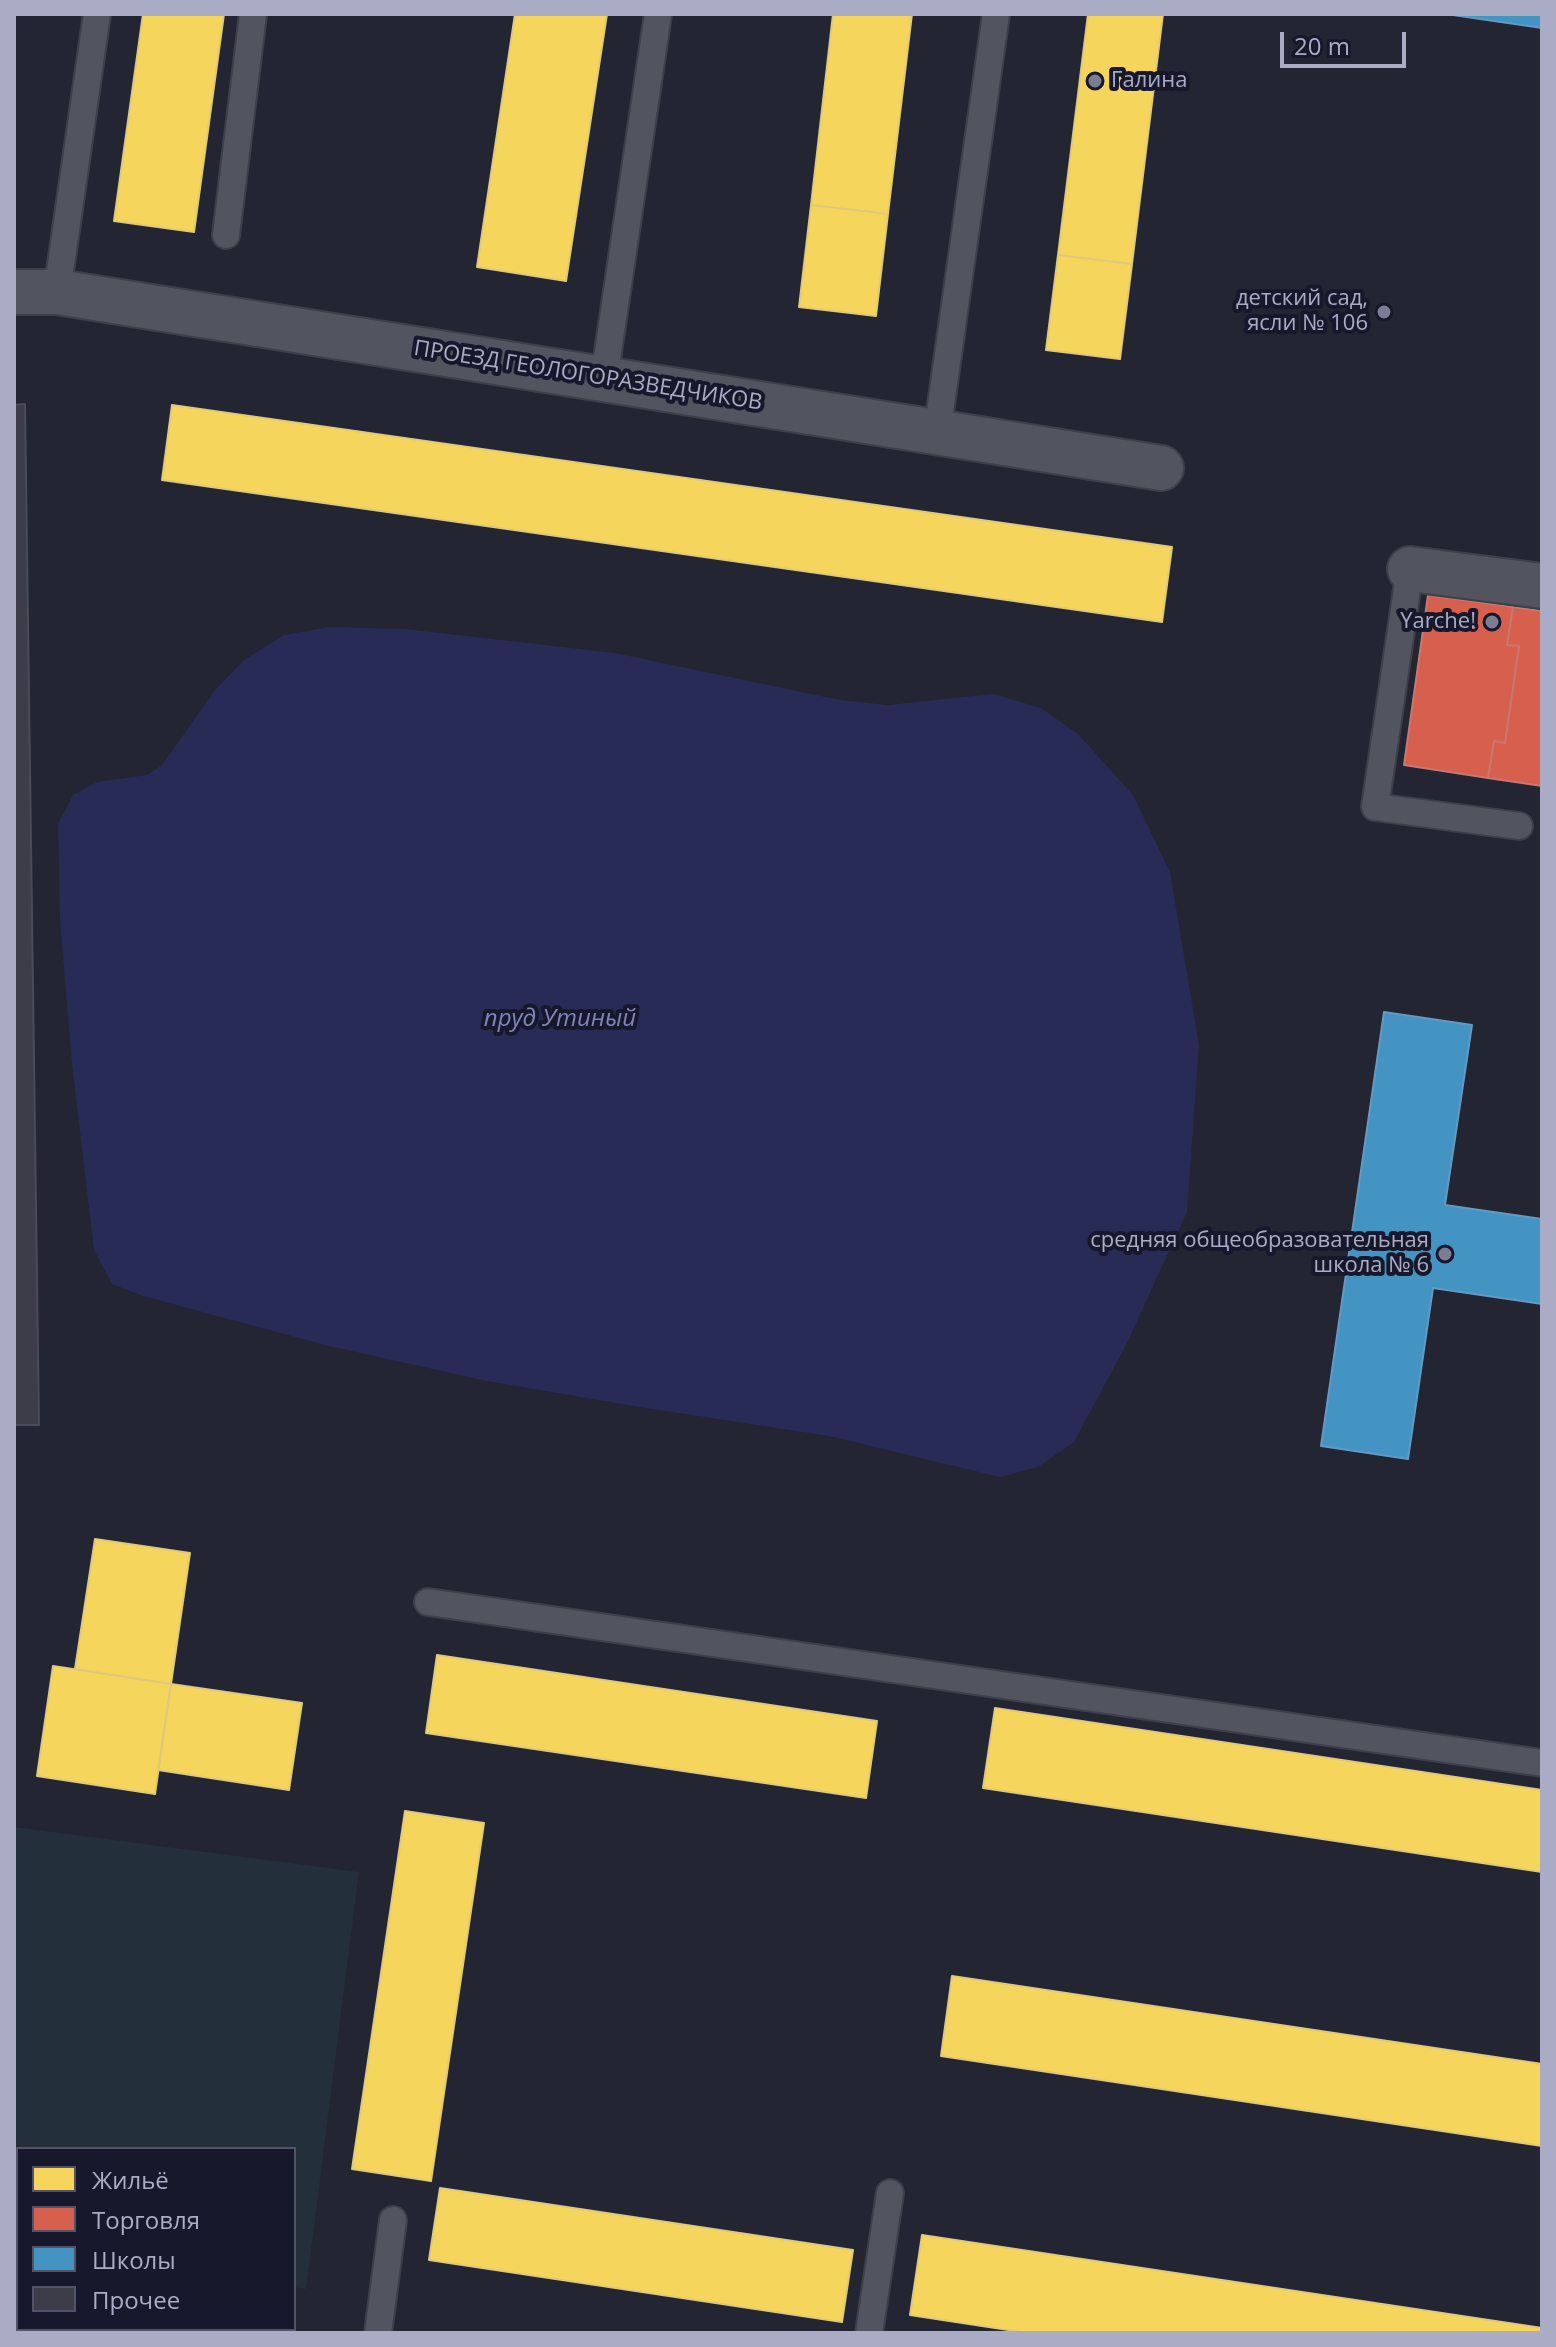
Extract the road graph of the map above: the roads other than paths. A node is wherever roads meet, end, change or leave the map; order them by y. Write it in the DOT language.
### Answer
graph roads {
  1 [pos="97,14"];
  2 [pos="253,14"];
  3 [pos="658,14"];
  4 [pos="996,14"];
  5 [pos="226,235"];
  6 [pos="14,292"];
  7 [pos="57,292"];
  8 [pos="604,379"];
  9 [pos="937,433"];
  10 [pos="1161,468"];
  11 [pos="1410,569"];
  12 [pos="1542,586"];
  13 [pos="1519,826"];
  14 [pos="428,1602"];
  15 [pos="1542,1763"];
  16 [pos="890,2193"];
  17 [pos="393,2220"];
  18 [pos="378,2333"];
  19 [pos="869,2333"];
  1 -- 7 [label="lane"];
  2 -- 5 [label="lane"];
  3 -- 8 [label="lane"];
  4 -- 9 [label="lane"];
  6 -- 7 [label="street, ПРОЕЗД ГЕОЛОГОРАЗВЕДЧИКОВ"];
  7 -- 8 [label="street, ПРОЕЗД ГЕОЛОГОРАЗВЕДЧИКОВ"];
  8 -- 9 [label="street, ПРОЕЗД ГЕОЛОГОРАЗВЕДЧИКОВ"];
  9 -- 10 [label="street, ПРОЕЗД ГЕОЛОГОРАЗВЕДЧИКОВ"];
  11 -- 12 [label="street"];
  11 -- 13 [label="lane"];
  14 -- 15 [label="lane"];
  16 -- 19 [label="lane"];
  17 -- 18 [label="lane"];
}
